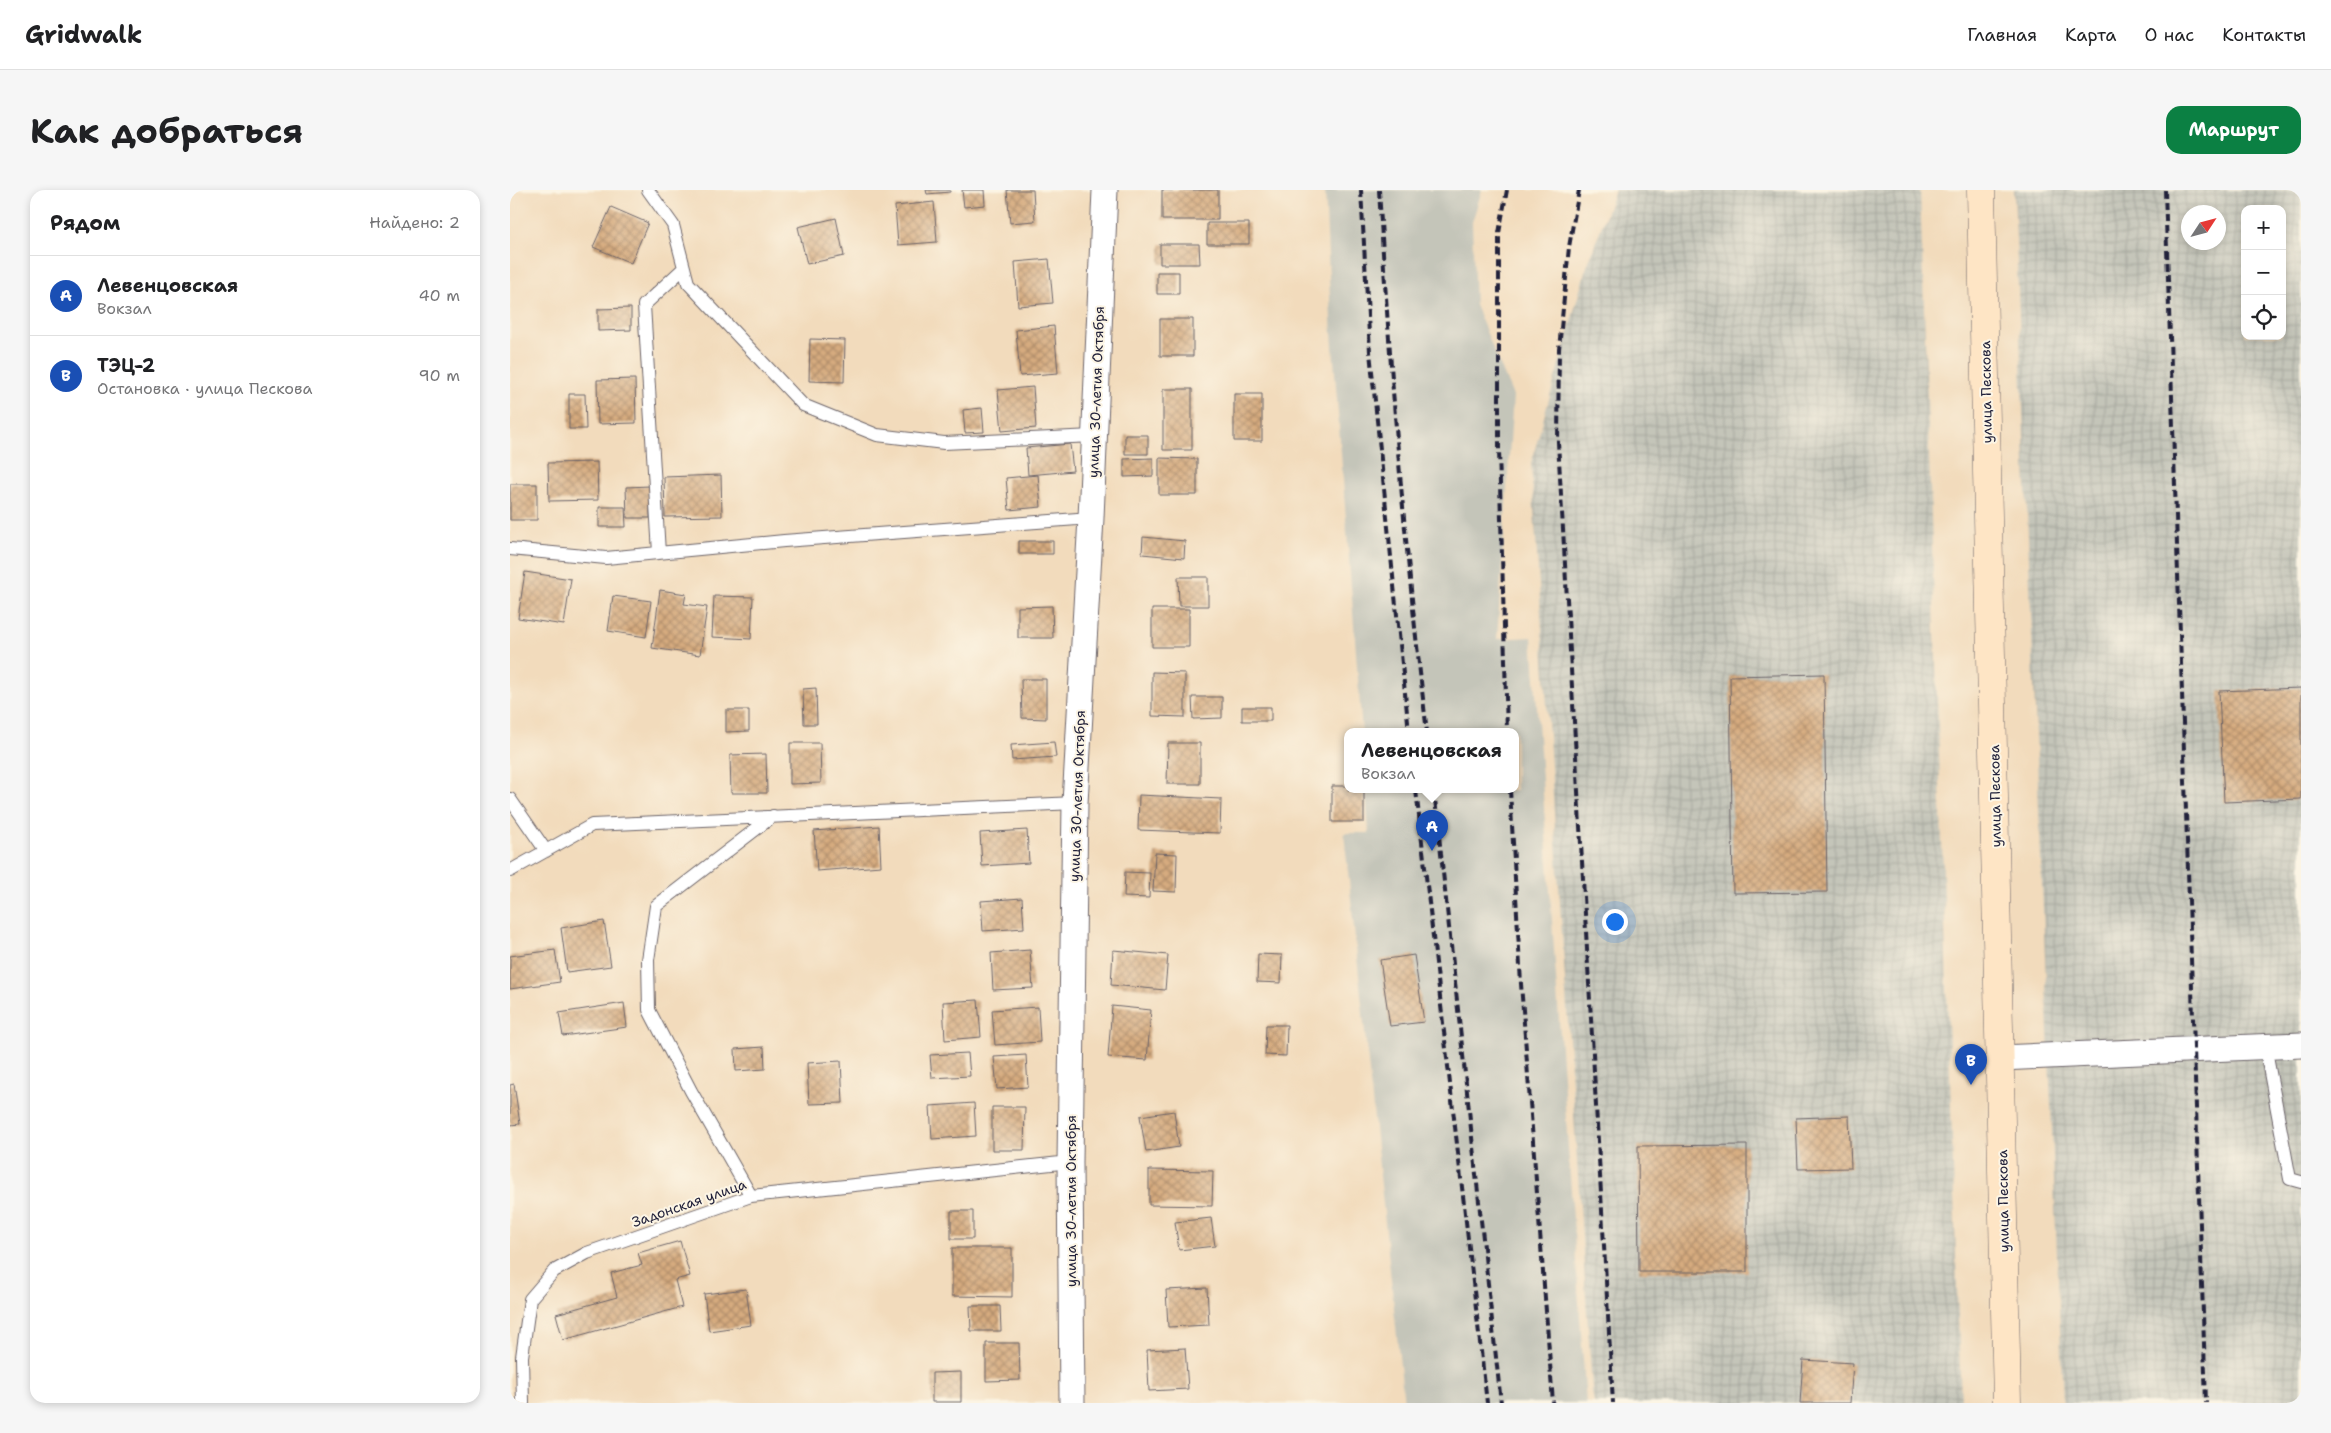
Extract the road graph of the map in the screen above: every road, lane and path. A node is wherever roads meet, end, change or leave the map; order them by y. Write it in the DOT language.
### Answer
graph roads {
  1 [pos="648,190"];
  2 [pos="1105,190"];
  3 [pos="1981,190"];
  4 [pos="684,268"];
  5 [pos="1093,436"];
  6 [pos="1092,518"];
  7 [pos="510,549"];
  8 [pos="659,553"];
  9 [pos="510,799"];
  10 [pos="1075,803"];
  11 [pos="773,816"];
  12 [pos="546,851"];
  13 [pos="510,871"];
  14 [pos="2301,1045"];
  15 [pos="2265,1046"];
  16 [pos="2000,1058"];
  17 [pos="1070,1162"];
  18 [pos="2297,1182"];
  19 [pos="751,1196"];
  20 [pos="523,1403"];
  21 [pos="1072,1403"];
  22 [pos="2007,1403"];
  1 -- 4 [label="lane"];
  2 -- 5 [label="street, улица 30-летия Октября"];
  3 -- 16 [label="street, улица Пескова"];
  4 -- 5 [label="lane"];
  4 -- 8 [label="lane"];
  5 -- 6 [label="street, улица 30-летия Октября"];
  6 -- 8 [label="lane"];
  6 -- 10 [label="street, улица 30-летия Октября"];
  7 -- 8 [label="lane"];
  9 -- 12 [label="lane"];
  10 -- 11 [label="lane"];
  10 -- 17 [label="street, улица 30-летия Октября"];
  11 -- 12 [label="lane"];
  11 -- 19 [label="lane"];
  12 -- 13 [label="lane"];
  14 -- 15 [label="street"];
  15 -- 16 [label="street"];
  15 -- 18 [label="lane"];
  16 -- 22 [label="street, улица Пескова"];
  17 -- 19 [label="lane, Задонская улица"];
  17 -- 21 [label="street, улица 30-летия Октября"];
  19 -- 20 [label="lane, Задонская улица"];
}
